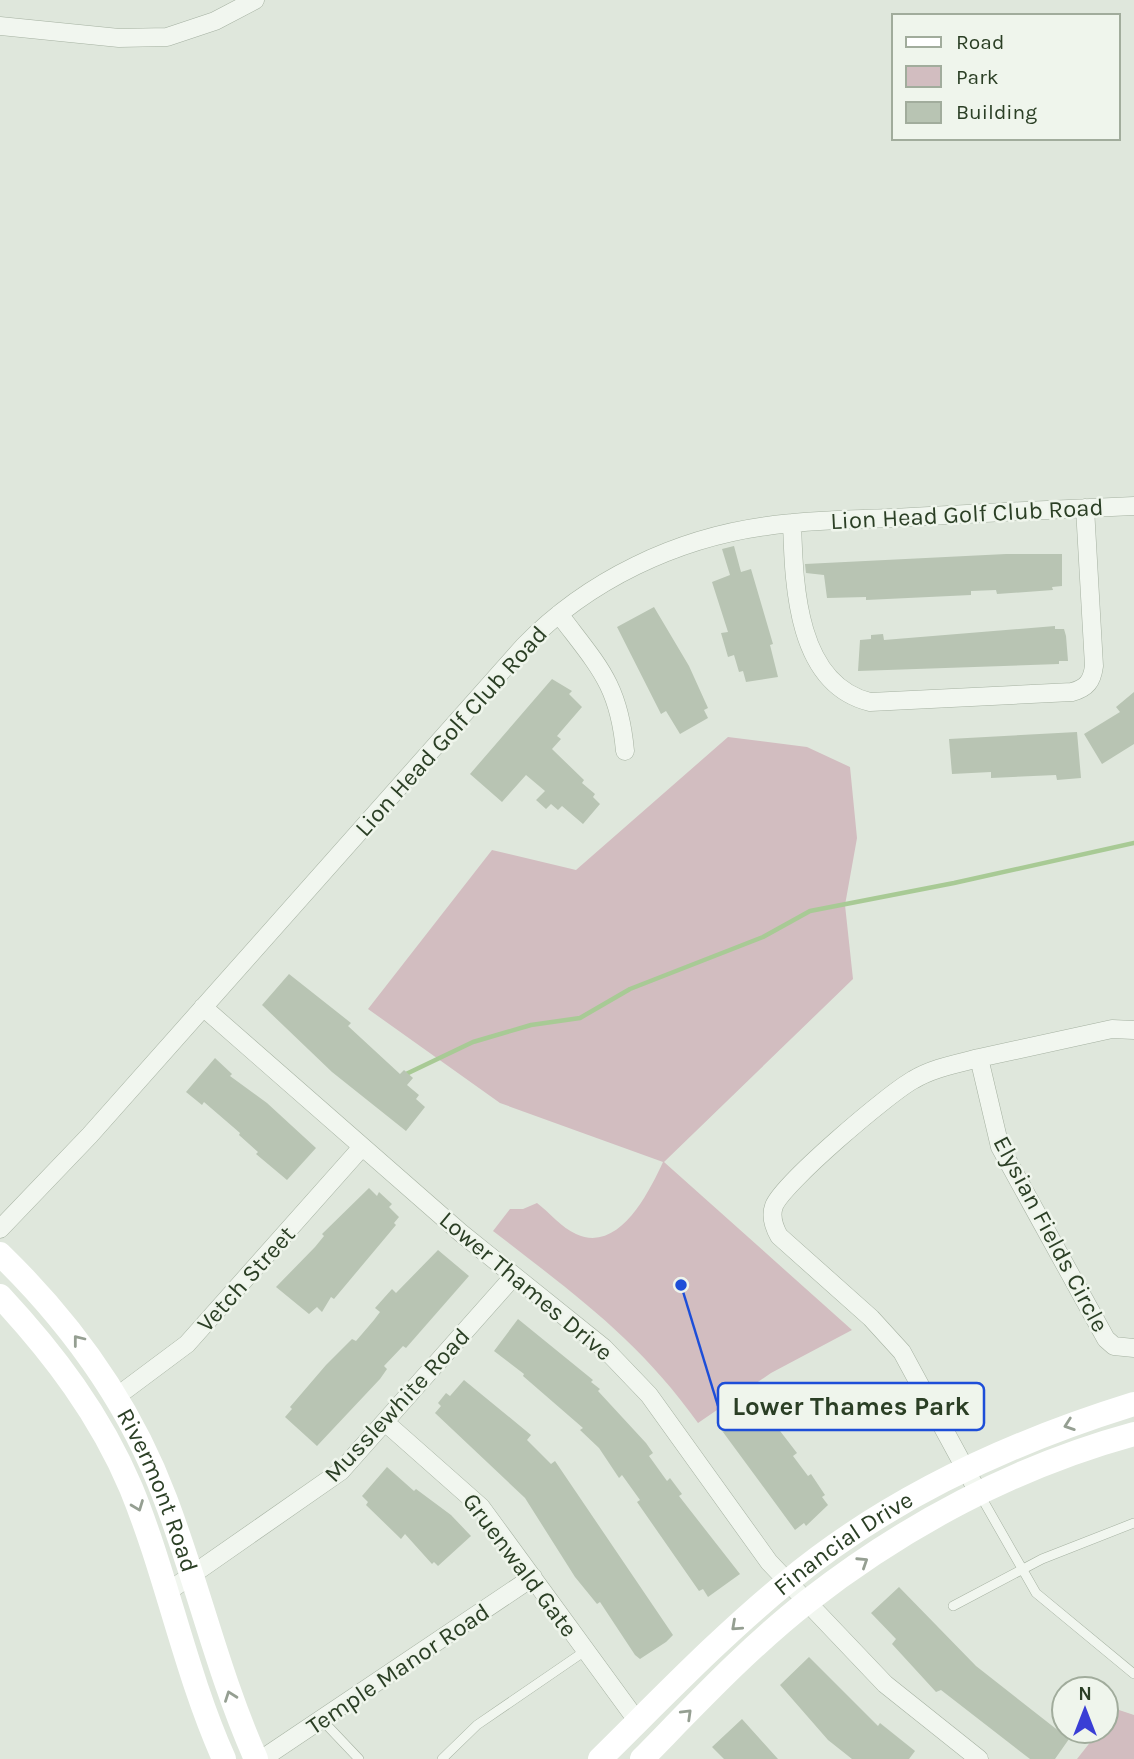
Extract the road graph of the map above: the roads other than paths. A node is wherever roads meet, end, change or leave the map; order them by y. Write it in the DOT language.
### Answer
graph roads {
  1 [pos="255,0"];
  2 [pos="0,26"];
  3 [pos="1134,506"];
  4 [pos="1085,508"];
  5 [pos="792,523"];
  6 [pos="559,614"];
  7 [pos="625,751"];
  8 [pos="203,1007"];
  9 [pos="1134,1030"];
  10 [pos="979,1058"];
  11 [pos="362,1147"];
  12 [pos="0,1229"];
  13 [pos="0,1254"];
  14 [pos="514,1276"];
  15 [pos="0,1296"];
  16 [pos="1134,1348"];
  17 [pos="116,1397"];
  18 [pos="1134,1404"];
  19 [pos="386,1423"];
  20 [pos="1134,1434"];
  21 [pos="965,1468"];
  22 [pos="979,1494"];
  23 [pos="1134,1523"];
  24 [pos="1022,1570"];
  25 [pos="192,1575"];
  26 [pos="533,1577"];
  27 [pos="788,1581"];
  28 [pos="166,1593"];
  29 [pos="808,1602"];
  30 [pos="953,1606"];
  31 [pos="586,1651"];
  32 [pos="1134,1674"];
  33 [pos="322,1720"];
  34 [pos="638,1722"];
  35 [pos="655,1754"];
  36 [pos="224,1759"];
  37 [pos="256,1759"];
  38 [pos="262,1759"];
  39 [pos="359,1759"];
  40 [pos="442,1759"];
  41 [pos="600,1759"];
  42 [pos="979,1759"];
  1 -- 2 [label="street"];
  3 -- 4 [label="street, Lion Head Golf Club Road"];
  4 -- 5 [label="street, Lion Head Golf Club Road"];
  4 -- 5 [label="street"];
  5 -- 6 [label="street, Lion Head Golf Club Road"];
  6 -- 7 [label="street"];
  6 -- 8 [label="street, Lion Head Golf Club Road"];
  8 -- 11 [label="street, Lower Thames Drive"];
  8 -- 12 [label="street, Lion Head Golf Club Road"];
  9 -- 10 [label="street"];
  10 -- 16 [label="street, Elysian Fields Circle"];
  10 -- 21 [label="street"];
  11 -- 14 [label="street, Lower Thames Drive"];
  11 -- 17 [label="street, Vetch Street"];
  17 -- 13 [label="street, Rivermont Road, one-way"];
  14 -- 19 [label="street, Musslewhite Road"];
  14 -- 27 [label="street, Lower Thames Drive"];
  15 -- 28 [label="street, Rivermont Road, one-way"];
  17 -- 25 [label="street, Rivermont Road"];
  18 -- 21 [label="street, Financial Drive, one-way"];
  19 -- 25 [label="street, Musslewhite Road"];
  19 -- 26 [label="street, Gruenwald Gate"];
  20 -- 22 [label="street, Financial Drive"];
  21 -- 22 [label="street"];
  21 -- 27 [label="street, Financial Drive"];
  22 -- 24 [label="lane"];
  29 -- 22 [label="street, Financial Drive, one-way"];
  23 -- 24 [label="lane"];
  24 -- 30 [label="lane"];
  24 -- 32 [label="lane"];
  25 -- 28 [label="street, Musslewhite Road"];
  37 -- 25 [label="street, Rivermont Road, one-way"];
  26 -- 31 [label="street, Gruenwald Gate"];
  26 -- 33 [label="street, Temple Manor Road"];
  27 -- 29 [label="street, Lower Thames Drive"];
  27 -- 34 [label="street, Financial Drive, one-way"];
  28 -- 36 [label="street, Rivermont Road"];
  35 -- 29 [label="street, Financial Drive, one-way"];
  29 -- 42 [label="street, Lower Thames Drive"];
  31 -- 34 [label="street, Gruenwald Gate"];
  31 -- 40 [label="lane"];
  33 -- 38 [label="street, Temple Manor Road"];
  33 -- 39 [label="lane"];
  34 -- 41 [label="street, Financial Drive"];
}
